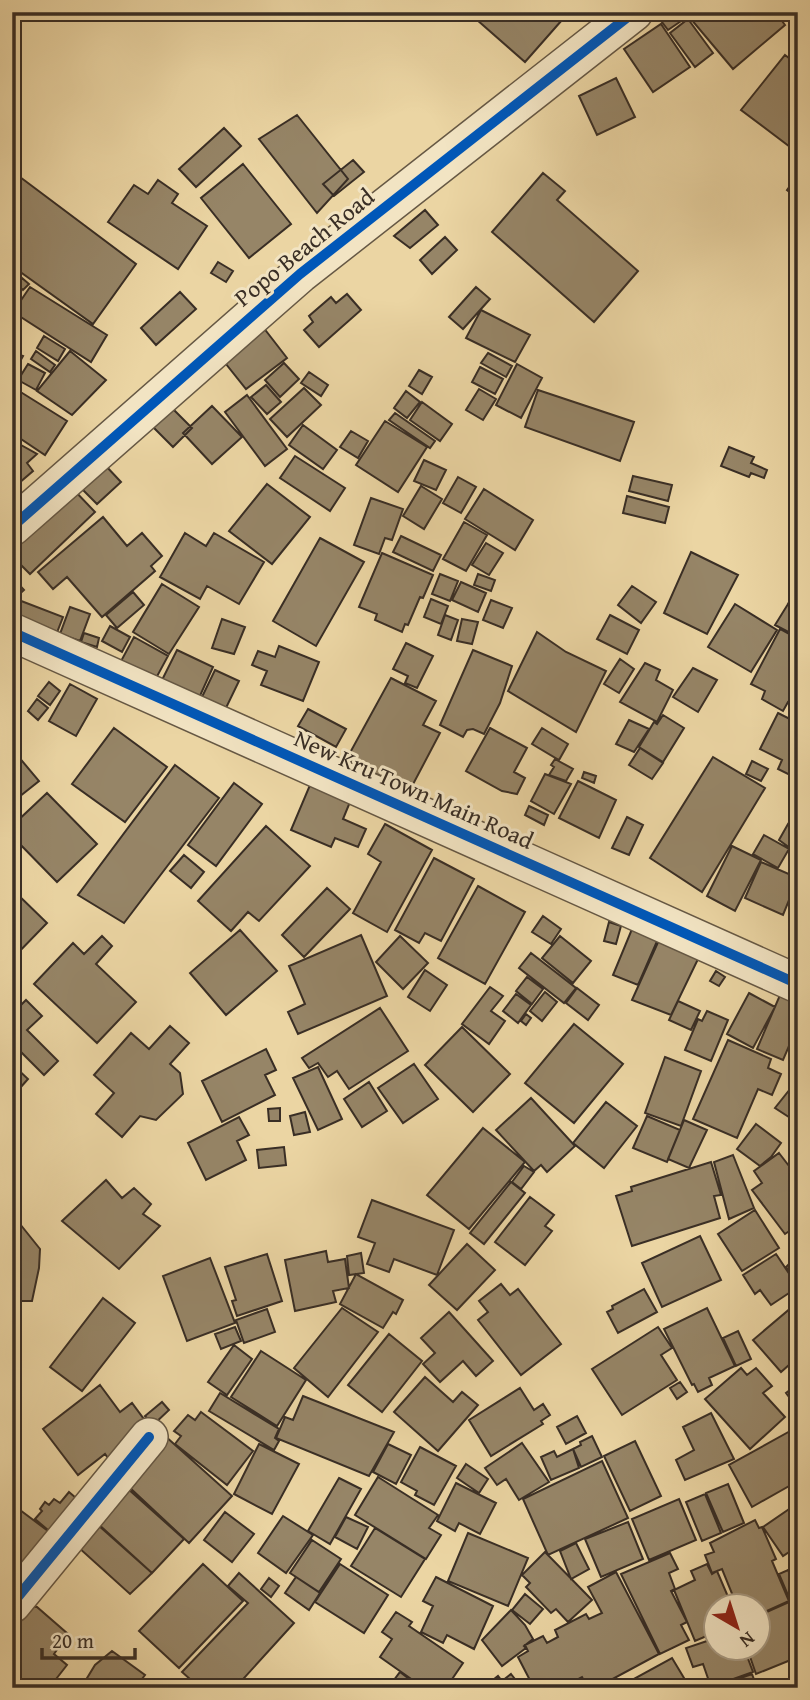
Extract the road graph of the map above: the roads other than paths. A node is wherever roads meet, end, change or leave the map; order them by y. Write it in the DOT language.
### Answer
graph roads {
  1 [pos="634,12"];
  2 [pos="12,527"];
  3 [pos="12,632"];
  4 [pos="798,984"];
  5 [pos="149,1437"];
  6 [pos="12,1604"];
  1 -- 2 [label="street, Popo Beach Road"];
  3 -- 4 [label="street, New Kru Town Main Road"];
  5 -- 6 [label="street"];
}
